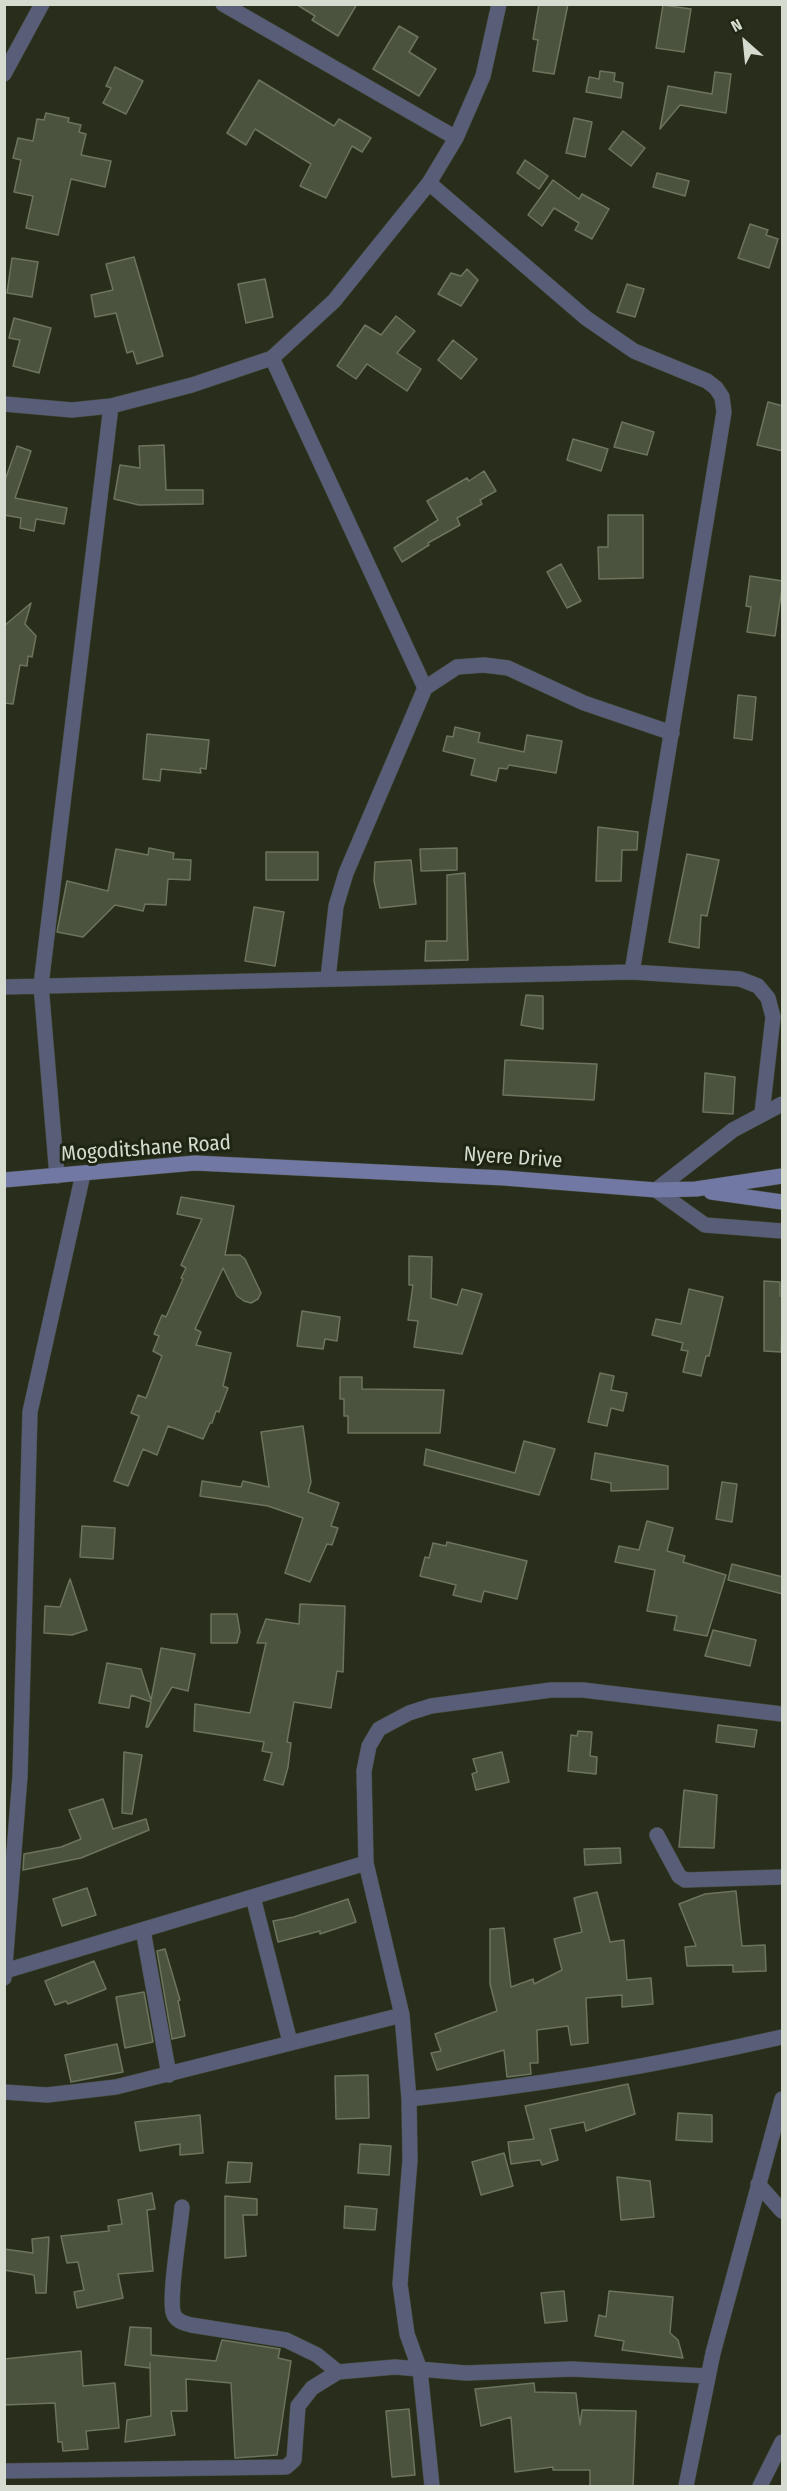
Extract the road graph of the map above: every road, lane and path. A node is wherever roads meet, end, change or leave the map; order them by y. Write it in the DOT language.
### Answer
graph roads {
  1 [pos="42,4"];
  2 [pos="223,4"];
  3 [pos="499,4"];
  4 [pos="4,74"];
  5 [pos="456,138"];
  6 [pos="429,183"];
  7 [pos="272,358"];
  8 [pos="4,404"];
  9 [pos="111,406"];
  10 [pos="425,688"];
  11 [pos="672,733"];
  12 [pos="632,972"];
  13 [pos="328,978"];
  14 [pos="41,985"];
  15 [pos="4,987"];
  16 [pos="783,1104"];
  17 [pos="762,1113"];
  18 [pos="327,1168"];
  19 [pos="83,1174"];
  20 [pos="57,1176"];
  21 [pos="783,1176"];
  22 [pos="4,1180"];
  23 [pos="696,1189"];
  24 [pos="656,1190"];
  25 [pos="783,1202"];
  26 [pos="783,1231"];
  27 [pos="783,1714"];
  28 [pos="657,1835"];
  29 [pos="366,1863"];
  30 [pos="783,1877"];
  31 [pos="252,1897"];
  32 [pos="143,1930"];
  33 [pos="5,1971"];
  34 [pos="4,1978"];
  35 [pos="402,2014"];
  36 [pos="783,2037"];
  37 [pos="290,2042"];
  38 [pos="169,2075"];
  39 [pos="4,2092"];
  40 [pos="783,2098"];
  41 [pos="409,2099"];
  42 [pos="758,2184"];
  43 [pos="182,2207"];
  44 [pos="783,2211"];
  45 [pos="420,2370"];
  46 [pos="338,2372"];
  47 [pos="708,2376"];
  48 [pos="783,2442"];
  49 [pos="4,2471"];
  50 [pos="119,2471"];
  51 [pos="121,2487"];
  52 [pos="432,2487"];
  53 [pos="686,2487"];
  54 [pos="760,2487"];
  1 -- 4 [label="street"];
  2 -- 5 [label="street"];
  3 -- 5 [label="street"];
  5 -- 6 [label="street"];
  6 -- 7 [label="street"];
  6 -- 11 [label="street"];
  7 -- 9 [label="street"];
  7 -- 10 [label="street"];
  8 -- 9 [label="street"];
  9 -- 14 [label="street"];
  10 -- 11 [label="street"];
  10 -- 13 [label="street"];
  11 -- 12 [label="street"];
  12 -- 13 [label="street"];
  12 -- 17 [label="street"];
  13 -- 14 [label="street"];
  14 -- 15 [label="street"];
  14 -- 20 [label="street"];
  16 -- 17 [label="street"];
  17 -- 24 [label="street"];
  18 -- 19 [label="main road, Mogoditshane Road"];
  18 -- 24 [label="main road, Nyere Drive"];
  19 -- 20 [label="main road, Mogoditshane Road"];
  19 -- 33 [label="street"];
  20 -- 22 [label="main road, Mogoditshane Road"];
  21 -- 23 [label="main road"];
  23 -- 24 [label="main road, Nyere Drive"];
  23 -- 25 [label="main road"];
  24 -- 26 [label="street"];
  27 -- 29 [label="street"];
  28 -- 30 [label="street"];
  29 -- 31 [label="street"];
  29 -- 35 [label="street"];
  31 -- 32 [label="street"];
  31 -- 37 [label="street"];
  32 -- 33 [label="street"];
  32 -- 38 [label="street"];
  33 -- 34 [label="street"];
  35 -- 37 [label="street"];
  35 -- 41 [label="street"];
  36 -- 41 [label="street"];
  37 -- 38 [label="street"];
  38 -- 39 [label="street"];
  40 -- 42 [label="street"];
  41 -- 45 [label="street"];
  42 -- 44 [label="street"];
  42 -- 47 [label="street"];
  43 -- 46 [label="street"];
  45 -- 46 [label="street"];
  45 -- 47 [label="street"];
  45 -- 52 [label="street"];
  46 -- 50 [label="street"];
  47 -- 53 [label="street"];
  48 -- 54 [label="street"];
  49 -- 50 [label="street"];
  50 -- 51 [label="street"];
}
